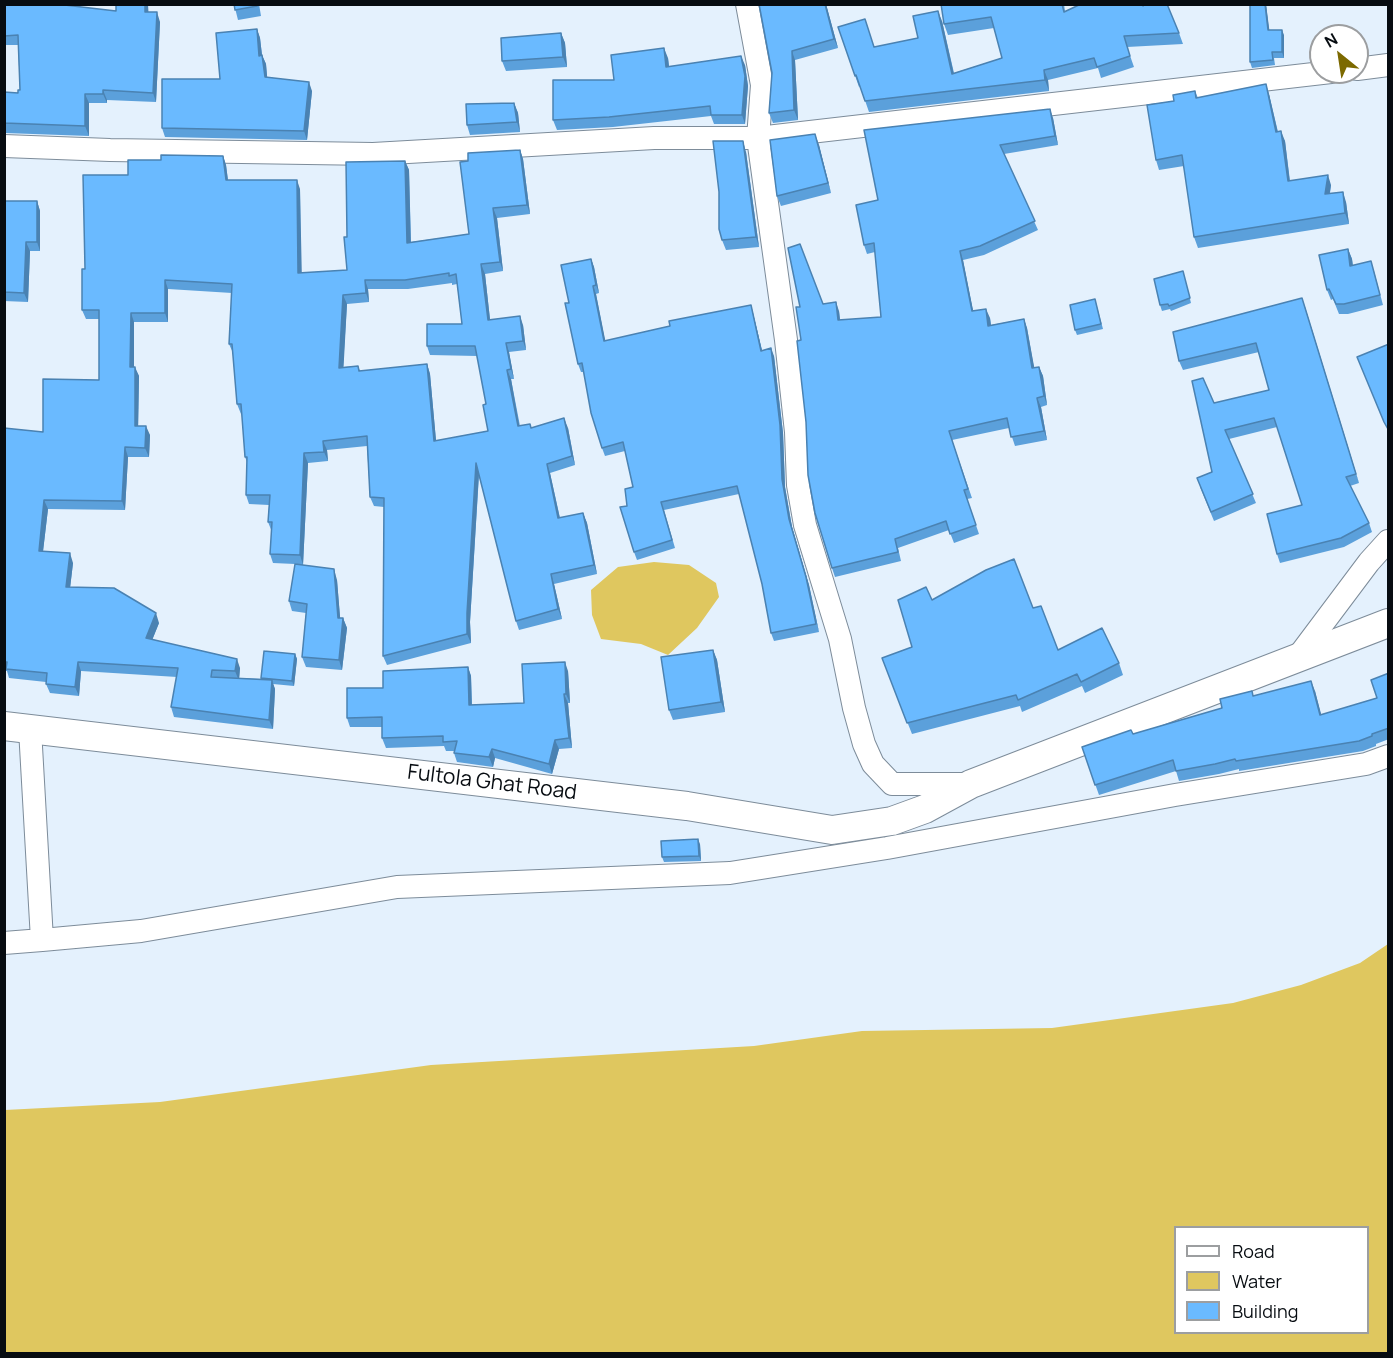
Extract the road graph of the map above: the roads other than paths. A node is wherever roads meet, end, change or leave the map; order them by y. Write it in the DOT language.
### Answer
graph roads {
  1 [pos="747,4"];
  2 [pos="1389,65"];
  3 [pos="1369,68"];
  4 [pos="1309,75"];
  5 [pos="758,138"];
  6 [pos="4,146"];
  7 [pos="1389,541"];
  8 [pos="1389,623"];
  9 [pos="1297,658"];
  10 [pos="17,727"];
  11 [pos="1389,756"];
  12 [pos="971,784"];
  13 [pos="42,940"];
  14 [pos="4,943"];
  1 -- 5 [label="street"];
  2 -- 3 [label="street"];
  4 -- 5 [label="street"];
  5 -- 6 [label="street"];
  5 -- 12 [label="street"];
  7 -- 9 [label="street"];
  8 -- 9 [label="street, Fultola Ghat Road"];
  9 -- 12 [label="street, Fultola Ghat Road"];
  10 -- 12 [label="street, Fultola Ghat Road"];
  10 -- 13 [label="street"];
  11 -- 13 [label="street"];
  13 -- 14 [label="street"];
}
